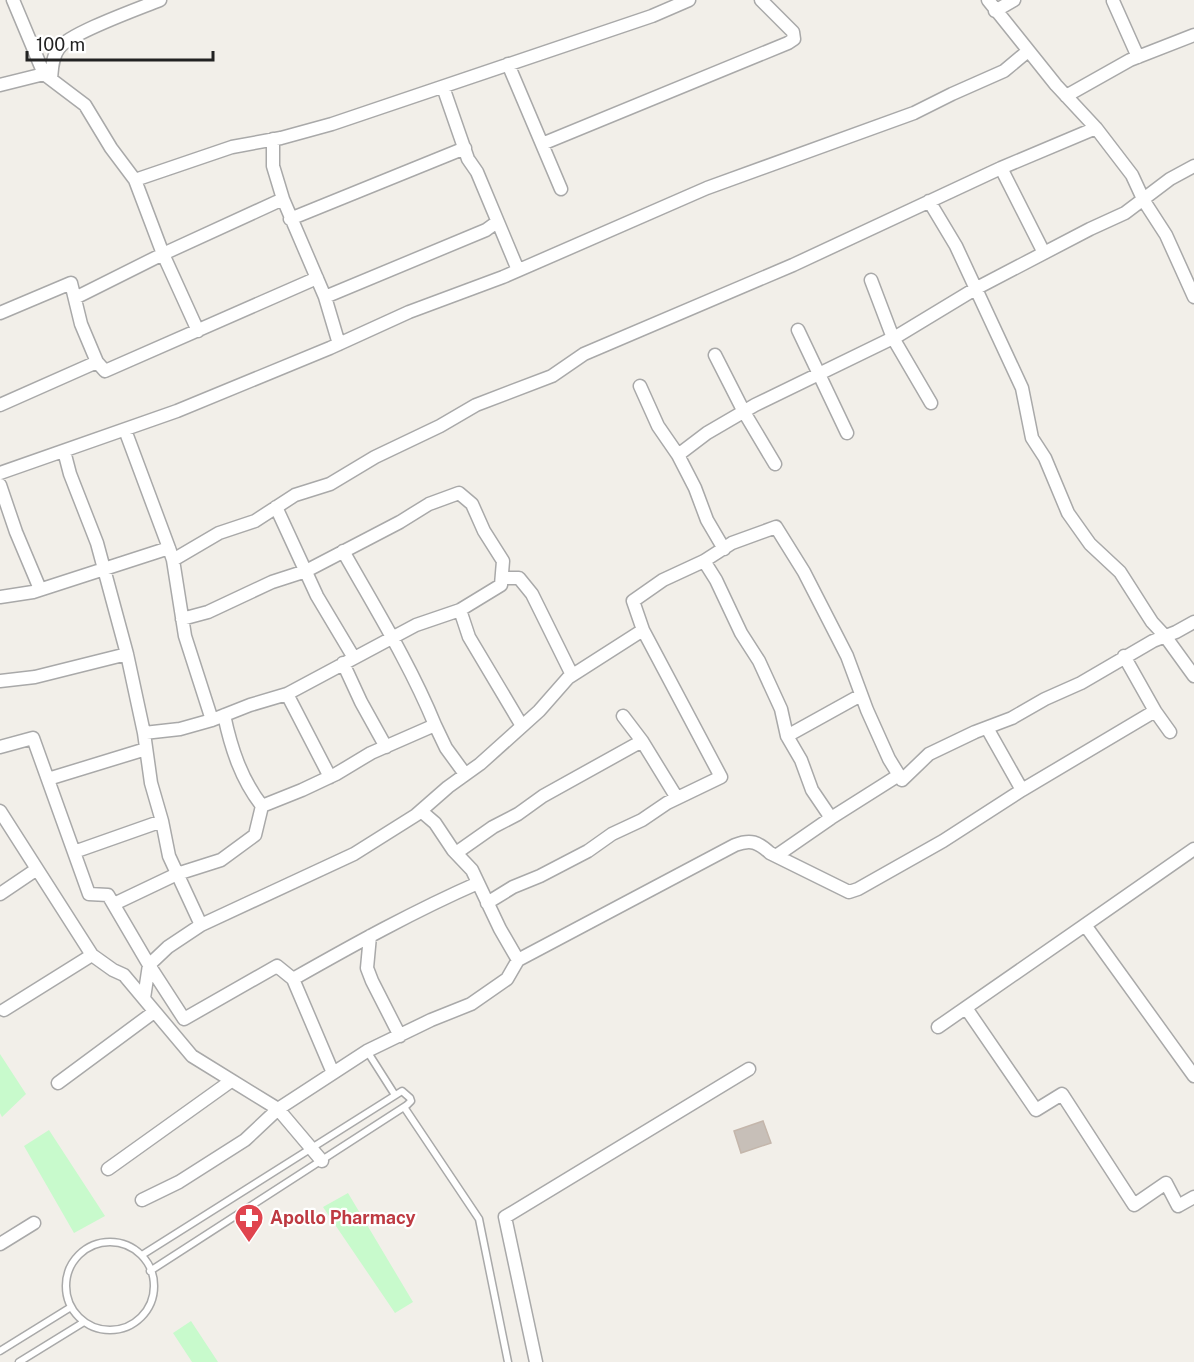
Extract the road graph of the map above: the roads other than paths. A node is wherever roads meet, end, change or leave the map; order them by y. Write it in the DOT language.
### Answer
graph roads {
  1 [pos="13,0"];
  2 [pos="160,0"];
  3 [pos="689,0"];
  4 [pos="761,0"];
  5 [pos="1014,0"];
  6 [pos="1113,1"];
  7 [pos="991,5"];
  8 [pos="1194,35"];
  9 [pos="1028,51"];
  10 [pos="1138,57"];
  11 [pos="508,64"];
  12 [pos="47,77"];
  13 [pos="0,85"];
  14 [pos="443,87"];
  15 [pos="1066,96"];
  16 [pos="1096,128"];
  17 [pos="273,139"];
  18 [pos="542,144"];
  19 [pos="465,148"];
  20 [pos="1194,166"];
  21 [pos="1001,168"];
  22 [pos="135,180"];
  23 [pos="561,189"];
  24 [pos="283,199"];
  25 [pos="929,201"];
  26 [pos="1144,201"];
  27 [pos="290,219"];
  28 [pos="496,222"];
  29 [pos="1044,253"];
  30 [pos="163,254"];
  31 [pos="518,270"];
  32 [pos="317,278"];
  33 [pos="871,280"];
  34 [pos="975,290"];
  35 [pos="1192,294"];
  36 [pos="325,297"];
  37 [pos="75,298"];
  38 [pos="1194,306"];
  39 [pos="0,313"];
  40 [pos="798,330"];
  41 [pos="198,331"];
  42 [pos="893,338"];
  43 [pos="339,344"];
  44 [pos="715,355"];
  45 [pos="97,362"];
  46 [pos="818,373"];
  47 [pos="640,386"];
  48 [pos="931,403"];
  49 [pos="0,405"];
  50 [pos="744,411"];
  51 [pos="125,430"];
  52 [pos="847,433"];
  53 [pos="64,451"];
  54 [pos="678,455"];
  55 [pos="775,464"];
  56 [pos="0,473"];
  57 [pos="0,485"];
  58 [pos="276,507"];
  59 [pos="169,548"];
  60 [pos="724,549"];
  61 [pos="343,551"];
  62 [pos="173,560"];
  63 [pos="704,561"];
  64 [pos="104,570"];
  65 [pos="306,571"];
  66 [pos="502,578"];
  67 [pos="40,590"];
  68 [pos="0,597"];
  69 [pos="460,610"];
  70 [pos="182,619"];
  71 [pos="1194,622"];
  72 [pos="643,630"];
  73 [pos="1165,636"];
  74 [pos="392,639"];
  75 [pos="127,654"];
  76 [pos="1124,656"];
  77 [pos="349,660"];
  78 [pos="572,675"];
  79 [pos="1194,676"];
  80 [pos="0,681"];
  81 [pos="287,694"];
  82 [pos="861,695"];
  83 [pos="1155,711"];
  84 [pos="224,715"];
  85 [pos="623,716"];
  86 [pos="212,720"];
  87 [pos="435,725"];
  88 [pos="522,726"];
  89 [pos="987,728"];
  90 [pos="1170,732"];
  91 [pos="144,733"];
  92 [pos="787,736"];
  93 [pos="642,741"];
  94 [pos="0,747"];
  95 [pos="386,747"];
  96 [pos="146,749"];
  97 [pos="465,774"];
  98 [pos="899,775"];
  99 [pos="330,777"];
  100 [pos="48,779"];
  101 [pos="1022,790"];
  102 [pos="677,798"];
  103 [pos="262,806"];
  104 [pos="0,811"];
  105 [pos="421,811"];
  106 [pos="831,818"];
  107 [pos="162,821"];
  108 [pos="1194,849"];
  109 [pos="74,852"];
  110 [pos="456,853"];
  111 [pos="776,856"];
  112 [pos="38,869"];
  113 [pos="177,874"];
  114 [pos="478,883"];
  115 [pos="0,894"];
  116 [pos="487,903"];
  117 [pos="114,904"];
  118 [pos="201,925"];
  119 [pos="1085,925"];
  120 [pos="370,936"];
  121 [pos="92,955"];
  122 [pos="518,960"];
  123 [pos="149,965"];
  124 [pos="293,979"];
  125 [pos="144,998"];
  126 [pos="966,1008"];
  127 [pos="4,1010"];
  128 [pos="154,1012"];
  129 [pos="184,1019"];
  130 [pos="938,1027"];
  131 [pos="400,1036"];
  132 [pos="176,1037"];
  133 [pos="367,1051"];
  134 [pos="749,1069"];
  135 [pos="333,1073"];
  136 [pos="1194,1076"];
  137 [pos="231,1081"];
  138 [pos="58,1083"];
  139 [pos="395,1095"];
  140 [pos="404,1107"];
  141 [pos="278,1109"];
  142 [pos="312,1147"];
  143 [pos="322,1161"];
  144 [pos="108,1169"];
  145 [pos="1194,1197"];
  146 [pos="142,1200"];
  147 [pos="34,1223"];
  148 [pos="0,1244"];
  149 [pos="142,1255"];
  150 [pos="150,1271"];
  151 [pos="71,1307"];
  152 [pos="84,1322"];
  153 [pos="0,1351"];
  154 [pos="20,1362"];
  155 [pos="508,1362"];
  156 [pos="536,1362"];
  1 -- 12 [label="street"];
  2 -- 12 [label="street"];
  3 -- 11 [label="street"];
  4 -- 18 [label="street"];
  5 -- 7 [label="street"];
  6 -- 10 [label="street"];
  7 -- 9 [label="street"];
  8 -- 10 [label="street"];
  9 -- 15 [label="street"];
  9 -- 31 [label="street"];
  10 -- 15 [label="street"];
  11 -- 14 [label="street"];
  11 -- 18 [label="street"];
  12 -- 13 [label="street"];
  12 -- 22 [label="street"];
  14 -- 17 [label="street"];
  14 -- 19 [label="street"];
  15 -- 16 [label="street"];
  16 -- 21 [label="street"];
  16 -- 26 [label="street"];
  17 -- 22 [label="street"];
  17 -- 24 [label="street"];
  18 -- 23 [label="street"];
  19 -- 27 [label="street"];
  19 -- 28 [label="street"];
  20 -- 26 [label="street"];
  21 -- 25 [label="street"];
  21 -- 29 [label="street"];
  22 -- 30 [label="street"];
  24 -- 27 [label="street"];
  24 -- 30 [label="street"];
  25 -- 34 [label="street"];
  25 -- 58 [label="street"];
  26 -- 29 [label="street"];
  26 -- 35 [label="street"];
  27 -- 32 [label="street"];
  28 -- 31 [label="street"];
  28 -- 36 [label="street"];
  29 -- 34 [label="street"];
  30 -- 37 [label="street"];
  30 -- 41 [label="street"];
  31 -- 43 [label="street"];
  32 -- 36 [label="street"];
  32 -- 41 [label="street"];
  33 -- 42 [label="street"];
  34 -- 42 [label="street"];
  34 -- 73 [label="street"];
  35 -- 38 [label="street"];
  36 -- 43 [label="street"];
  37 -- 39 [label="street"];
  37 -- 45 [label="street"];
  40 -- 46 [label="street"];
  41 -- 45 [label="street"];
  42 -- 46 [label="street"];
  42 -- 48 [label="street"];
  43 -- 51 [label="street"];
  44 -- 50 [label="street"];
  45 -- 49 [label="street"];
  46 -- 50 [label="street"];
  46 -- 52 [label="street"];
  47 -- 54 [label="street"];
  50 -- 54 [label="street"];
  50 -- 55 [label="street"];
  51 -- 53 [label="street"];
  51 -- 59 [label="street"];
  53 -- 56 [label="street"];
  53 -- 64 [label="street"];
  54 -- 60 [label="street"];
  57 -- 67 [label="street"];
  58 -- 62 [label="street"];
  58 -- 65 [label="street"];
  59 -- 62 [label="street"];
  59 -- 64 [label="street"];
  60 -- 63 [label="street"];
  60 -- 82 [label="street"];
  61 -- 65 [label="street"];
  61 -- 66 [label="street"];
  61 -- 74 [label="street"];
  62 -- 70 [label="street"];
  63 -- 72 [label="street"];
  63 -- 92 [label="street"];
  64 -- 67 [label="street"];
  64 -- 75 [label="street"];
  65 -- 70 [label="street"];
  65 -- 77 [label="street"];
  66 -- 69 [label="street"];
  66 -- 78 [label="street"];
  67 -- 68 [label="street"];
  69 -- 74 [label="street"];
  69 -- 88 [label="street"];
  70 -- 86 [label="street"];
  71 -- 73 [label="street"];
  72 -- 78 [label="street"];
  72 -- 102 [label="street"];
  73 -- 76 [label="street"];
  73 -- 79 [label="street"];
  74 -- 77 [label="street"];
  74 -- 87 [label="street"];
  75 -- 80 [label="street"];
  75 -- 91 [label="street"];
  76 -- 83 [label="street"];
  76 -- 89 [label="street"];
  77 -- 81 [label="street"];
  77 -- 95 [label="street"];
  78 -- 88 [label="street"];
  81 -- 84 [label="street"];
  81 -- 99 [label="street"];
  82 -- 92 [label="street"];
  82 -- 98 [label="street"];
  83 -- 90 [label="street"];
  83 -- 101 [label="street"];
  84 -- 86 [label="street"];
  84 -- 103 [label="street"];
  85 -- 93 [label="street"];
  86 -- 91 [label="street"];
  87 -- 95 [label="street"];
  87 -- 97 [label="street"];
  88 -- 97 [label="street"];
  89 -- 98 [label="street"];
  89 -- 101 [label="street"];
  91 -- 96 [label="street"];
  92 -- 106 [label="street"];
  93 -- 102 [label="street"];
  93 -- 110 [label="street"];
  94 -- 100 [label="street"];
  95 -- 99 [label="street"];
  96 -- 100 [label="street"];
  96 -- 107 [label="street"];
  97 -- 105 [label="street"];
  98 -- 106 [label="street"];
  99 -- 103 [label="street"];
  100 -- 109 [label="street"];
  101 -- 111 [label="street"];
  102 -- 116 [label="street"];
  103 -- 113 [label="street"];
  104 -- 112 [label="street"];
  105 -- 110 [label="street"];
  105 -- 118 [label="street"];
  106 -- 111 [label="street"];
  107 -- 109 [label="street"];
  107 -- 113 [label="street"];
  108 -- 119 [label="street"];
  109 -- 117 [label="street"];
  110 -- 114 [label="street"];
  111 -- 122 [label="street"];
  112 -- 115 [label="street"];
  112 -- 121 [label="street"];
  113 -- 117 [label="street"];
  113 -- 118 [label="street"];
  114 -- 116 [label="street"];
  114 -- 120 [label="street"];
  116 -- 122 [label="street"];
  117 -- 123 [label="street"];
  118 -- 123 [label="street"];
  119 -- 126 [label="street"];
  119 -- 136 [label="street"];
  120 -- 124 [label="street"];
  120 -- 131 [label="street"];
  121 -- 125 [label="street"];
  121 -- 127 [label="street"];
  122 -- 131 [label="street"];
  123 -- 125 [label="street"];
  123 -- 129 [label="street"];
  124 -- 129 [label="street"];
  124 -- 135 [label="street"];
  125 -- 128 [label="street"];
  126 -- 130 [label="street"];
  126 -- 145 [label="street"];
  128 -- 132 [label="street"];
  128 -- 138 [label="street"];
  129 -- 132 [label="street"];
  131 -- 133 [label="street"];
  132 -- 137 [label="street"];
  133 -- 135 [label="street"];
  133 -- 139 [label="lane"];
  134 -- 156 [label="street"];
  135 -- 141 [label="street"];
  137 -- 141 [label="street"];
  137 -- 144 [label="street"];
  139 -- 140 [label="lane"];
  139 -- 142 [label="lane"];
  140 -- 143 [label="lane"];
  140 -- 155 [label="lane"];
  141 -- 142 [label="street"];
  141 -- 146 [label="street"];
  142 -- 143 [label="street"];
  142 -- 149 [label="lane"];
  143 -- 150 [label="lane"];
  147 -- 148 [label="street"];
  149 -- 150 [label="lane"];
  149 -- 151 [label="lane"];
  150 -- 152 [label="lane"];
  151 -- 152 [label="lane"];
  151 -- 153 [label="lane"];
  152 -- 154 [label="lane"];
}
